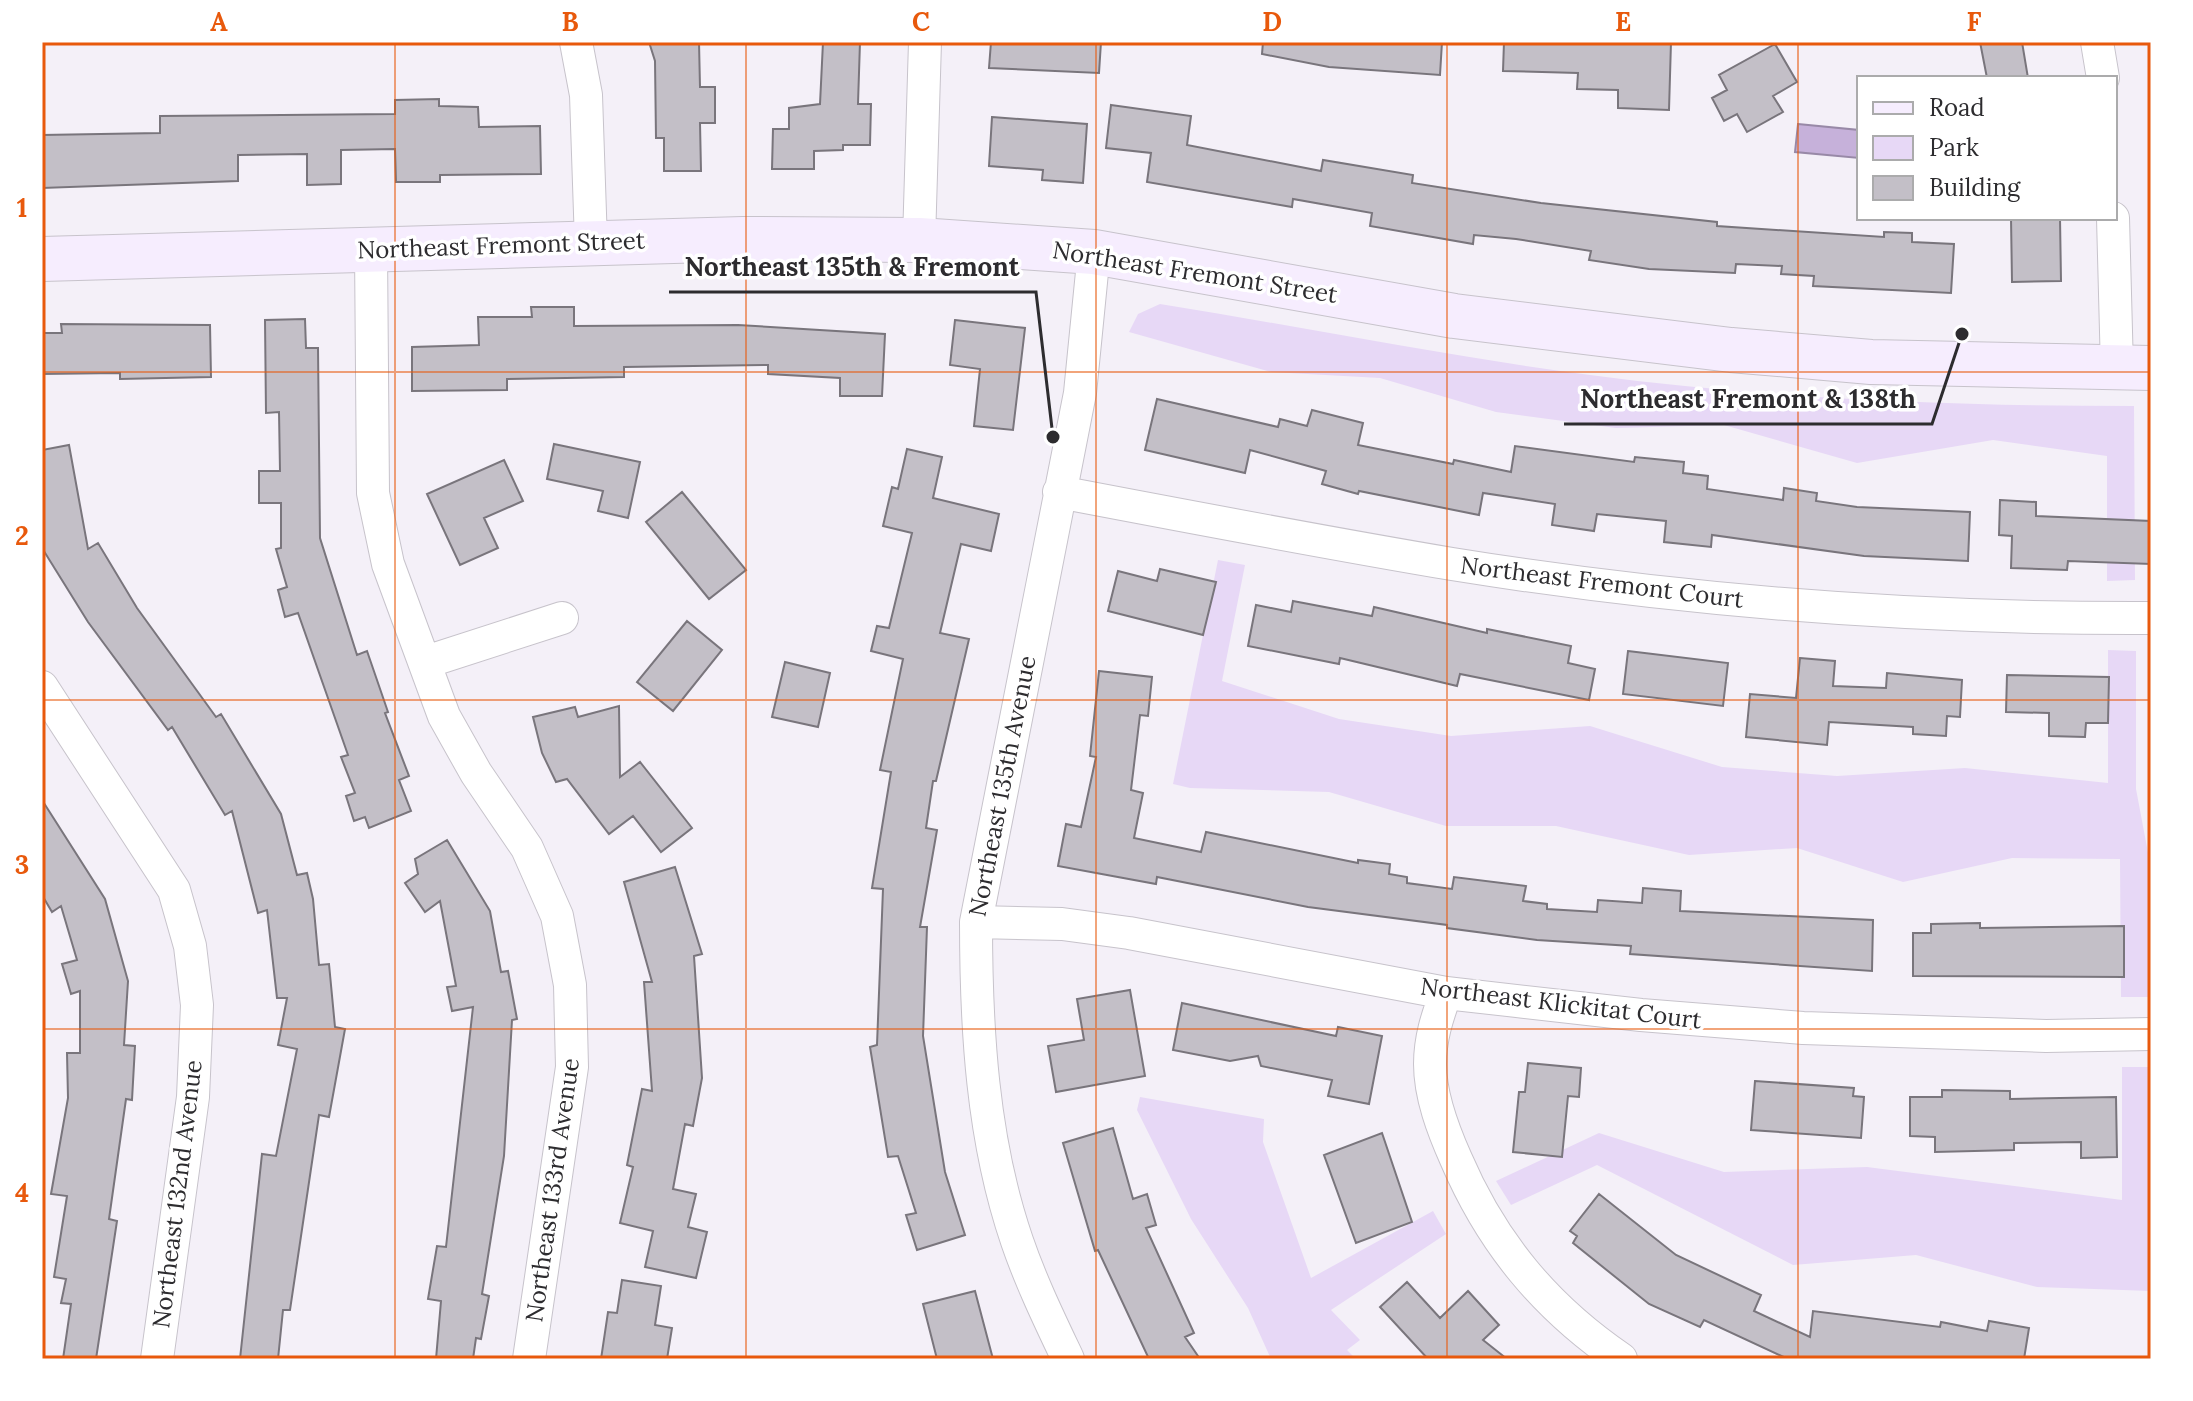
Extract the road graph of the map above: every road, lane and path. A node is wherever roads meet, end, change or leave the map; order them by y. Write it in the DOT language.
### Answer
graph roads {
  1 [pos="576,42"];
  2 [pos="925,42"];
  3 [pos="2097,42"];
  4 [pos="2103,76"];
  5 [pos="2113,220"];
  6 [pos="919,240"];
  7 [pos="591,243"];
  8 [pos="371,249"];
  9 [pos="1094,252"];
  10 [pos="42,259"];
  11 [pos="2134,368"];
  12 [pos="1059,492"];
  13 [pos="562,618"];
  14 [pos="2151,618"];
  15 [pos="426,662"];
  16 [pos="42,687"];
  17 [pos="976,922"];
  18 [pos="1446,993"];
  19 [pos="2151,1034"];
  20 [pos="157,1359"];
  21 [pos="529,1359"];
  22 [pos="1068,1359"];
  23 [pos="1621,1359"];
  1 -- 7 [label="street"];
  2 -- 6 [label="street"];
  3 -- 4 [label="street"];
  5 -- 11 [label="street"];
  6 -- 7 [label="street, Northeast Fremont Street"];
  6 -- 9 [label="street, Northeast Fremont Street"];
  7 -- 8 [label="street, Northeast Fremont Street"];
  8 -- 10 [label="street, Northeast Fremont Street"];
  8 -- 15 [label="street, Northeast 133rd Avenue"];
  9 -- 11 [label="street, Northeast Fremont Street"];
  9 -- 12 [label="street, Northeast 135th Avenue"];
  12 -- 14 [label="street, Northeast Fremont Court"];
  12 -- 17 [label="street, Northeast 135th Avenue"];
  13 -- 15 [label="street"];
  15 -- 21 [label="street, Northeast 133rd Avenue"];
  16 -- 20 [label="street, Northeast 132nd Avenue"];
  17 -- 18 [label="street, Northeast Klickitat Court"];
  17 -- 22 [label="street, Northeast 135th Avenue"];
  18 -- 19 [label="street, Northeast Klickitat Court"];
  18 -- 23 [label="street"];
}
